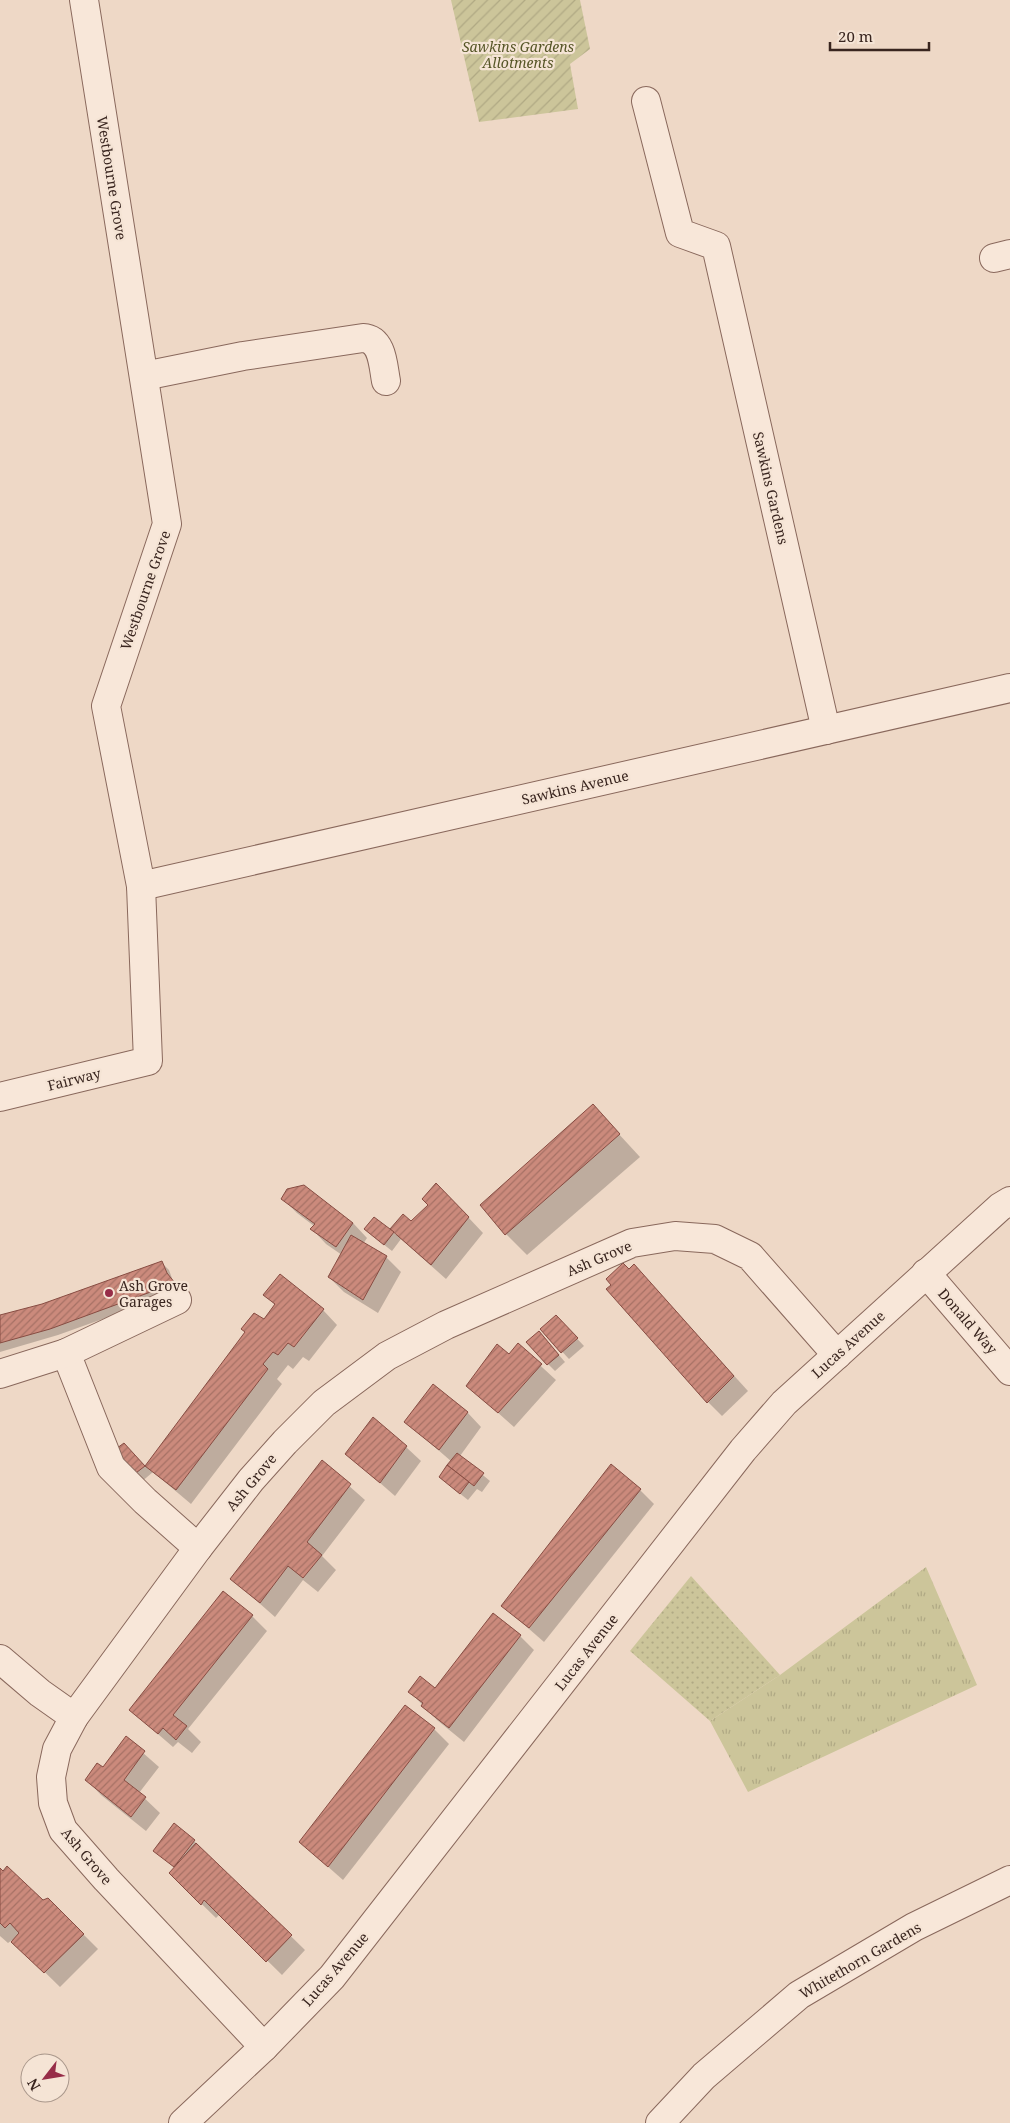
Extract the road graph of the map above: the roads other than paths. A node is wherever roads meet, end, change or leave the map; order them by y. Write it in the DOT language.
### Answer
graph roads {
  1 [pos="84,0"];
  2 [pos="646,101"];
  3 [pos="144,376"];
  4 [pos="386,381"];
  5 [pos="1010,688"];
  6 [pos="826,730"];
  7 [pos="141,886"];
  8 [pos="148,1060"];
  9 [pos="0,1097"];
  10 [pos="1010,1201"];
  11 [pos="926,1273"];
  12 [pos="177,1300"];
  13 [pos="66,1353"];
  14 [pos="837,1355"];
  15 [pos="1010,1371"];
  16 [pos="0,1374"];
  17 [pos="198,1548"];
  18 [pos="0,1659"];
  19 [pos="74,1717"];
  20 [pos="1010,1880"];
  21 [pos="264,2047"];
  22 [pos="183,2123"];
  23 [pos="660,2123"];
  1 -- 3 [label="street, Westbourne Grove"];
  2 -- 6 [label="street, Sawkins Gardens"];
  3 -- 4 [label="street"];
  3 -- 7 [label="street, Westbourne Grove"];
  5 -- 6 [label="street, Sawkins Avenue"];
  6 -- 7 [label="street, Sawkins Avenue"];
  7 -- 8 [label="street, Westbourne Grove"];
  8 -- 9 [label="street, Fairway"];
  10 -- 11 [label="street, Lucas Avenue"];
  11 -- 14 [label="street, Lucas Avenue"];
  11 -- 15 [label="street, Donald Way"];
  12 -- 13 [label="street"];
  13 -- 16 [label="street"];
  13 -- 17 [label="street"];
  14 -- 17 [label="street, Ash Grove"];
  14 -- 21 [label="street, Lucas Avenue"];
  17 -- 19 [label="street, Ash Grove"];
  18 -- 19 [label="street"];
  19 -- 21 [label="street, Ash Grove"];
  20 -- 23 [label="street, Whitethorn Gardens"];
  21 -- 22 [label="street, Lucas Avenue"];
}
